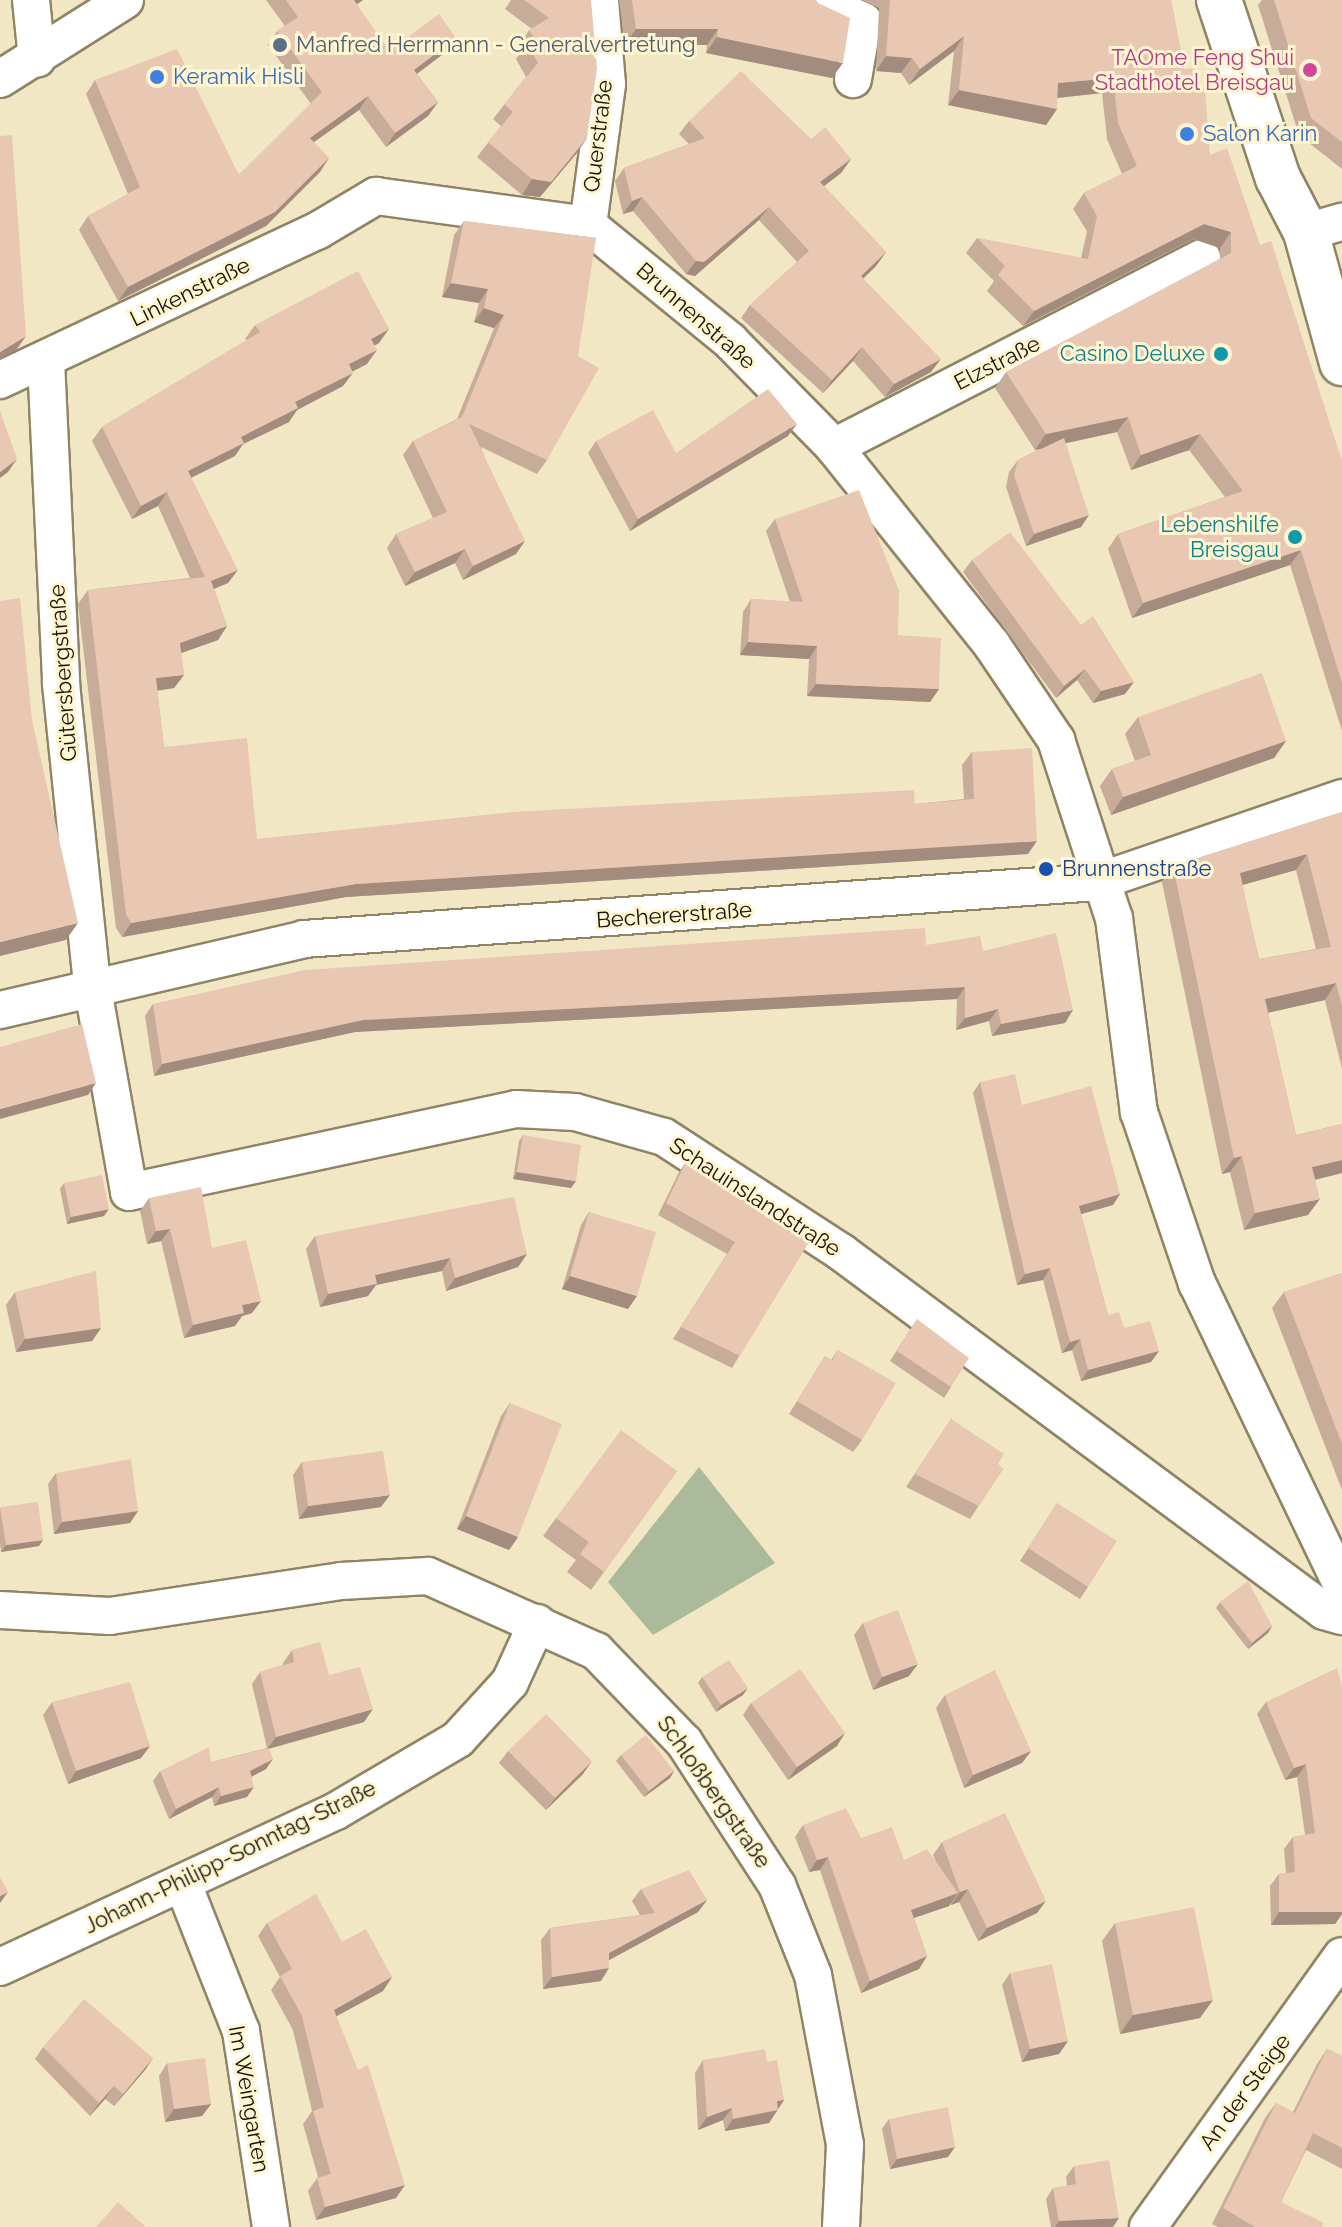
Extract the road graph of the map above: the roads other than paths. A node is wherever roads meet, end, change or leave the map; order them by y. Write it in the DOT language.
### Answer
graph roads {
  1 [pos="31,0"];
  2 [pos="125,0"];
  3 [pos="600,0"];
  4 [pos="817,0"];
  5 [pos="1219,0"];
  6 [pos="37,59"];
  7 [pos="0,79"];
  8 [pos="853,79"];
  9 [pos="588,225"];
  10 [pos="1324,227"];
  11 [pos="1202,258"];
  12 [pos="46,361"];
  13 [pos="1342,363"];
  14 [pos="0,380"];
  15 [pos="834,447"];
  16 [pos="1342,798"];
  17 [pos="1097,882"];
  18 [pos="92,984"];
  19 [pos="0,1010"];
  20 [pos="1342,1586"];
  21 [pos="0,1610"];
  22 [pos="1342,1616"];
  23 [pos="537,1623"];
  24 [pos="183,1884"];
  25 [pos="1342,1956"];
  26 [pos="0,1967"];
  27 [pos="271,2227"];
  28 [pos="841,2227"];
  29 [pos="1148,2227"];
  1 -- 6 [label="street"];
  2 -- 6 [label="street"];
  3 -- 9 [label="street, Querstraße"];
  4 -- 8 [label="street"];
  5 -- 10 [label="street"];
  6 -- 7 [label="street"];
  9 -- 12 [label="street, Linkenstraße"];
  9 -- 15 [label="street, Brunnenstraße"];
  10 -- 13 [label="street"];
  11 -- 15 [label="street, Elzstraße"];
  12 -- 14 [label="street, Linkenstraße"];
  12 -- 18 [label="street, Gütersbergstraße"];
  15 -- 17 [label="street, Brunnenstraße"];
  16 -- 17 [label="street, Bechererstraße"];
  17 -- 18 [label="street, Bechererstraße"];
  17 -- 20 [label="street, Brunnenstraße"];
  18 -- 19 [label="street, Bechererstraße"];
  18 -- 22 [label="street, Schauinslandstraße"];
  21 -- 23 [label="street, Schloßbergstraße"];
  23 -- 24 [label="street, Johann-Philipp-Sonntag-Straße"];
  23 -- 28 [label="street, Schloßbergstraße"];
  24 -- 26 [label="street, Johann-Philipp-Sonntag-Straße"];
  24 -- 27 [label="street, Im Weingarten"];
  25 -- 29 [label="street, An der Steige"];
}
